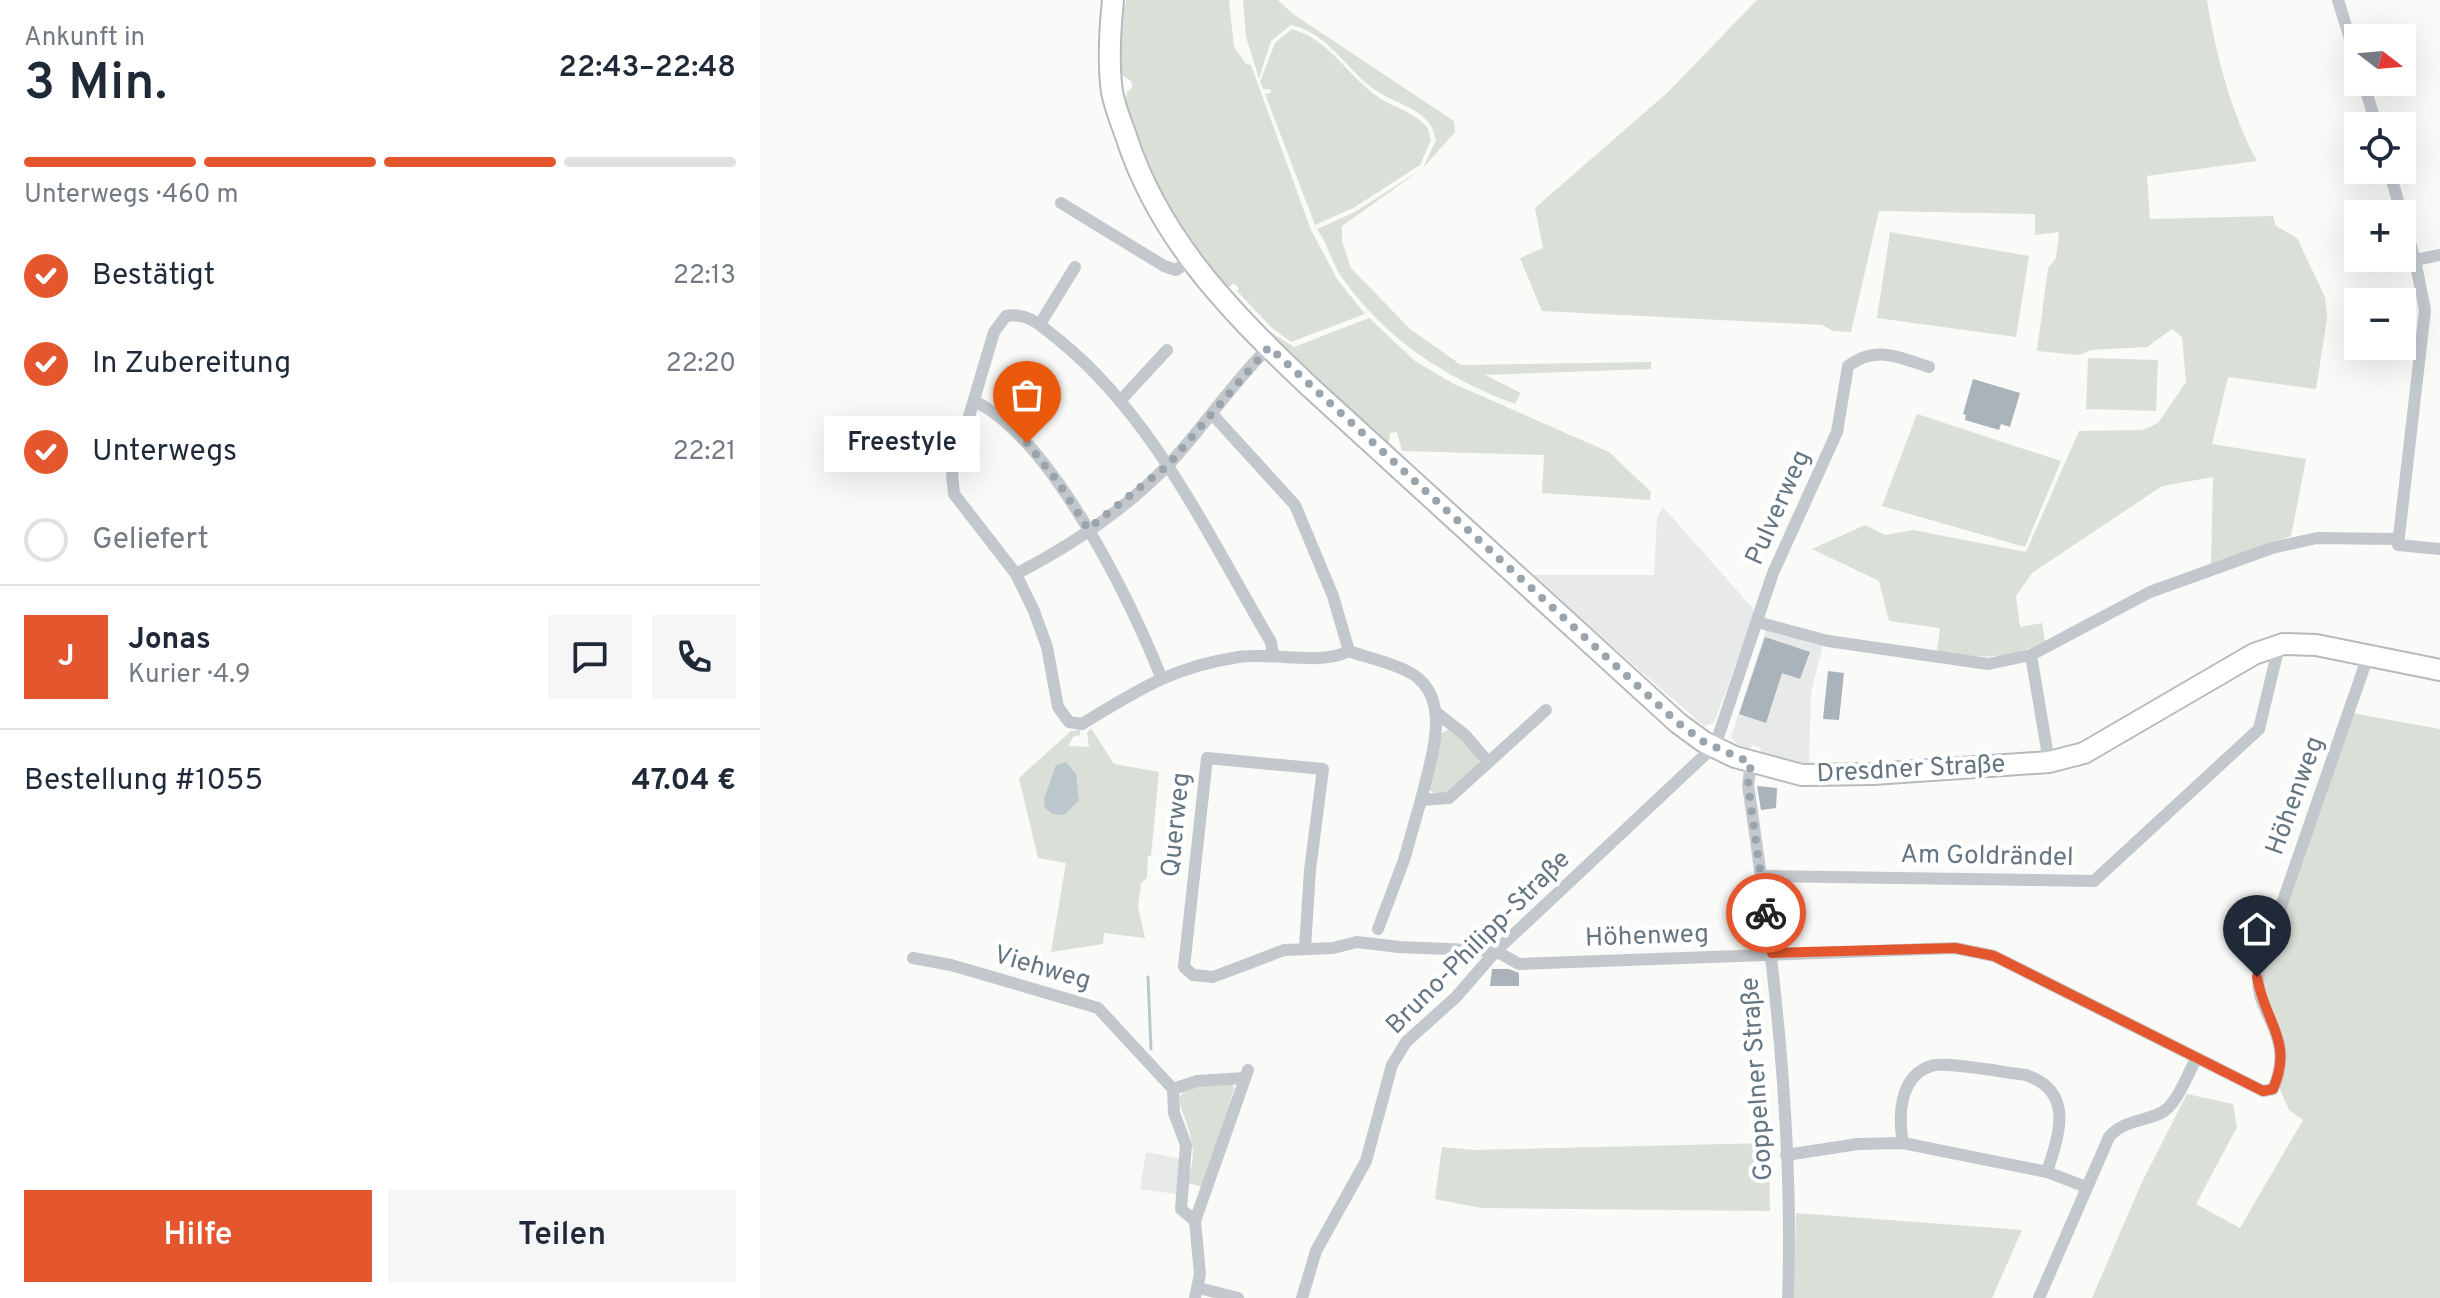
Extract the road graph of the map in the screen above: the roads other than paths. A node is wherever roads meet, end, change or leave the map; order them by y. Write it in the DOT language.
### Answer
graph roads {
  1 [pos="1113,0"];
  2 [pos="2338,0"];
  3 [pos="2345,24"];
  4 [pos="1061,203"];
  5 [pos="2440,255"];
  6 [pos="1190,260"];
  7 [pos="2416,260"];
  8 [pos="2416,265"];
  9 [pos="1075,267"];
  10 [pos="1040,324"];
  11 [pos="1269,347"];
  12 [pos="1167,350"];
  13 [pos="1929,367"];
  14 [pos="974,401"];
  15 [pos="1120,401"];
  16 [pos="1213,415"];
  17 [pos="1167,466"];
  18 [pos="1088,529"];
  19 [pos="2398,539"];
  20 [pos="2440,549"];
  21 [pos="1016,574"];
  22 [pos="1757,622"];
  23 [pos="2279,646"];
  24 [pos="1349,651"];
  25 [pos="1273,654"];
  26 [pos="2031,655"];
  27 [pos="2368,656"];
  28 [pos="2440,670"];
  29 [pos="1161,677"];
  30 [pos="1546,710"];
  31 [pos="1437,713"];
  32 [pos="1712,746"];
  33 [pos="1488,762"];
  34 [pos="2049,762"];
  35 [pos="1751,763"];
  36 [pos="1421,800"];
  37 [pos="1761,876"];
  38 [pos="1378,929"];
  39 [pos="1305,948"];
  40 [pos="1496,951"];
  41 [pos="1772,953"];
  42 [pos="913,958"];
  43 [pos="2196,1059"];
  44 [pos="1173,1089"];
  45 [pos="1903,1143"];
  46 [pos="1786,1155"];
  47 [pos="2047,1172"];
  48 [pos="2086,1187"];
  49 [pos="1195,1221"];
  50 [pos="1197,1293"];
  51 [pos="1238,1298"];
  52 [pos="1302,1298"];
  53 [pos="1788,1298"];
  54 [pos="2039,1298"];
  1 -- 6 [label="main road, Dresdner Straße"];
  2 -- 3 [label="street"];
  4 -- 6 [label="street"];
  5 -- 7 [label="street"];
  6 -- 11 [label="main road, Dresdner Straße"];
  8 -- 19 [label="street"];
  9 -- 10 [label="street"];
  10 -- 14 [label="street"];
  10 -- 15 [label="street"];
  11 -- 16 [label="street"];
  11 -- 32 [label="main road, Dresdner Straße"];
  12 -- 15 [label="street"];
  13 -- 22 [label="street, Pulverweg"];
  14 -- 18 [label="street"];
  14 -- 21 [label="street"];
  15 -- 17 [label="street"];
  16 -- 17 [label="street"];
  16 -- 24 [label="street"];
  17 -- 18 [label="street"];
  17 -- 25 [label="street"];
  18 -- 21 [label="street"];
  18 -- 29 [label="street"];
  19 -- 20 [label="street"];
  19 -- 26 [label="street"];
  21 -- 29 [label="street"];
  22 -- 26 [label="street"];
  22 -- 32 [label="street, Pulverweg"];
  23 -- 27 [label="main road"];
  23 -- 34 [label="main road, Dresdner Straße"];
  23 -- 37 [label="street, Am Goldrändel"];
  24 -- 25 [label="street"];
  24 -- 31 [label="street"];
  25 -- 29 [label="street"];
  26 -- 34 [label="street"];
  27 -- 28 [label="main road"];
  27 -- 43 [label="street, Höhenweg"];
  30 -- 33 [label="street"];
  31 -- 33 [label="street"];
  31 -- 36 [label="street"];
  32 -- 35 [label="main road, Dresdner Straße"];
  32 -- 40 [label="street, Bruno-Philipp-Straße"];
  33 -- 36 [label="street"];
  34 -- 35 [label="main road, Dresdner Straße"];
  35 -- 37 [label="street, Goppelner Straße"];
  36 -- 38 [label="street"];
  37 -- 41 [label="street, Goppelner Straße"];
  39 -- 39 [label="street, Querweg"];
  39 -- 40 [label="street, Querweg"];
  40 -- 41 [label="street, Höhenweg"];
  40 -- 52 [label="street, Bruno-Philipp-Straße"];
  41 -- 43 [label="street, Höhenweg"];
  41 -- 46 [label="street, Goppelner Straße"];
  42 -- 44 [label="street, Viehweg"];
  43 -- 48 [label="street"];
  44 -- 49 [label="street"];
  44 -- 49 [label="street"];
  45 -- 46 [label="street"];
  45 -- 47 [label="street"];
  45 -- 47 [label="street"];
  46 -- 53 [label="street, Goppelner Straße"];
  47 -- 48 [label="street"];
  48 -- 54 [label="street"];
  49 -- 50 [label="street"];
  50 -- 51 [label="street"];
}
